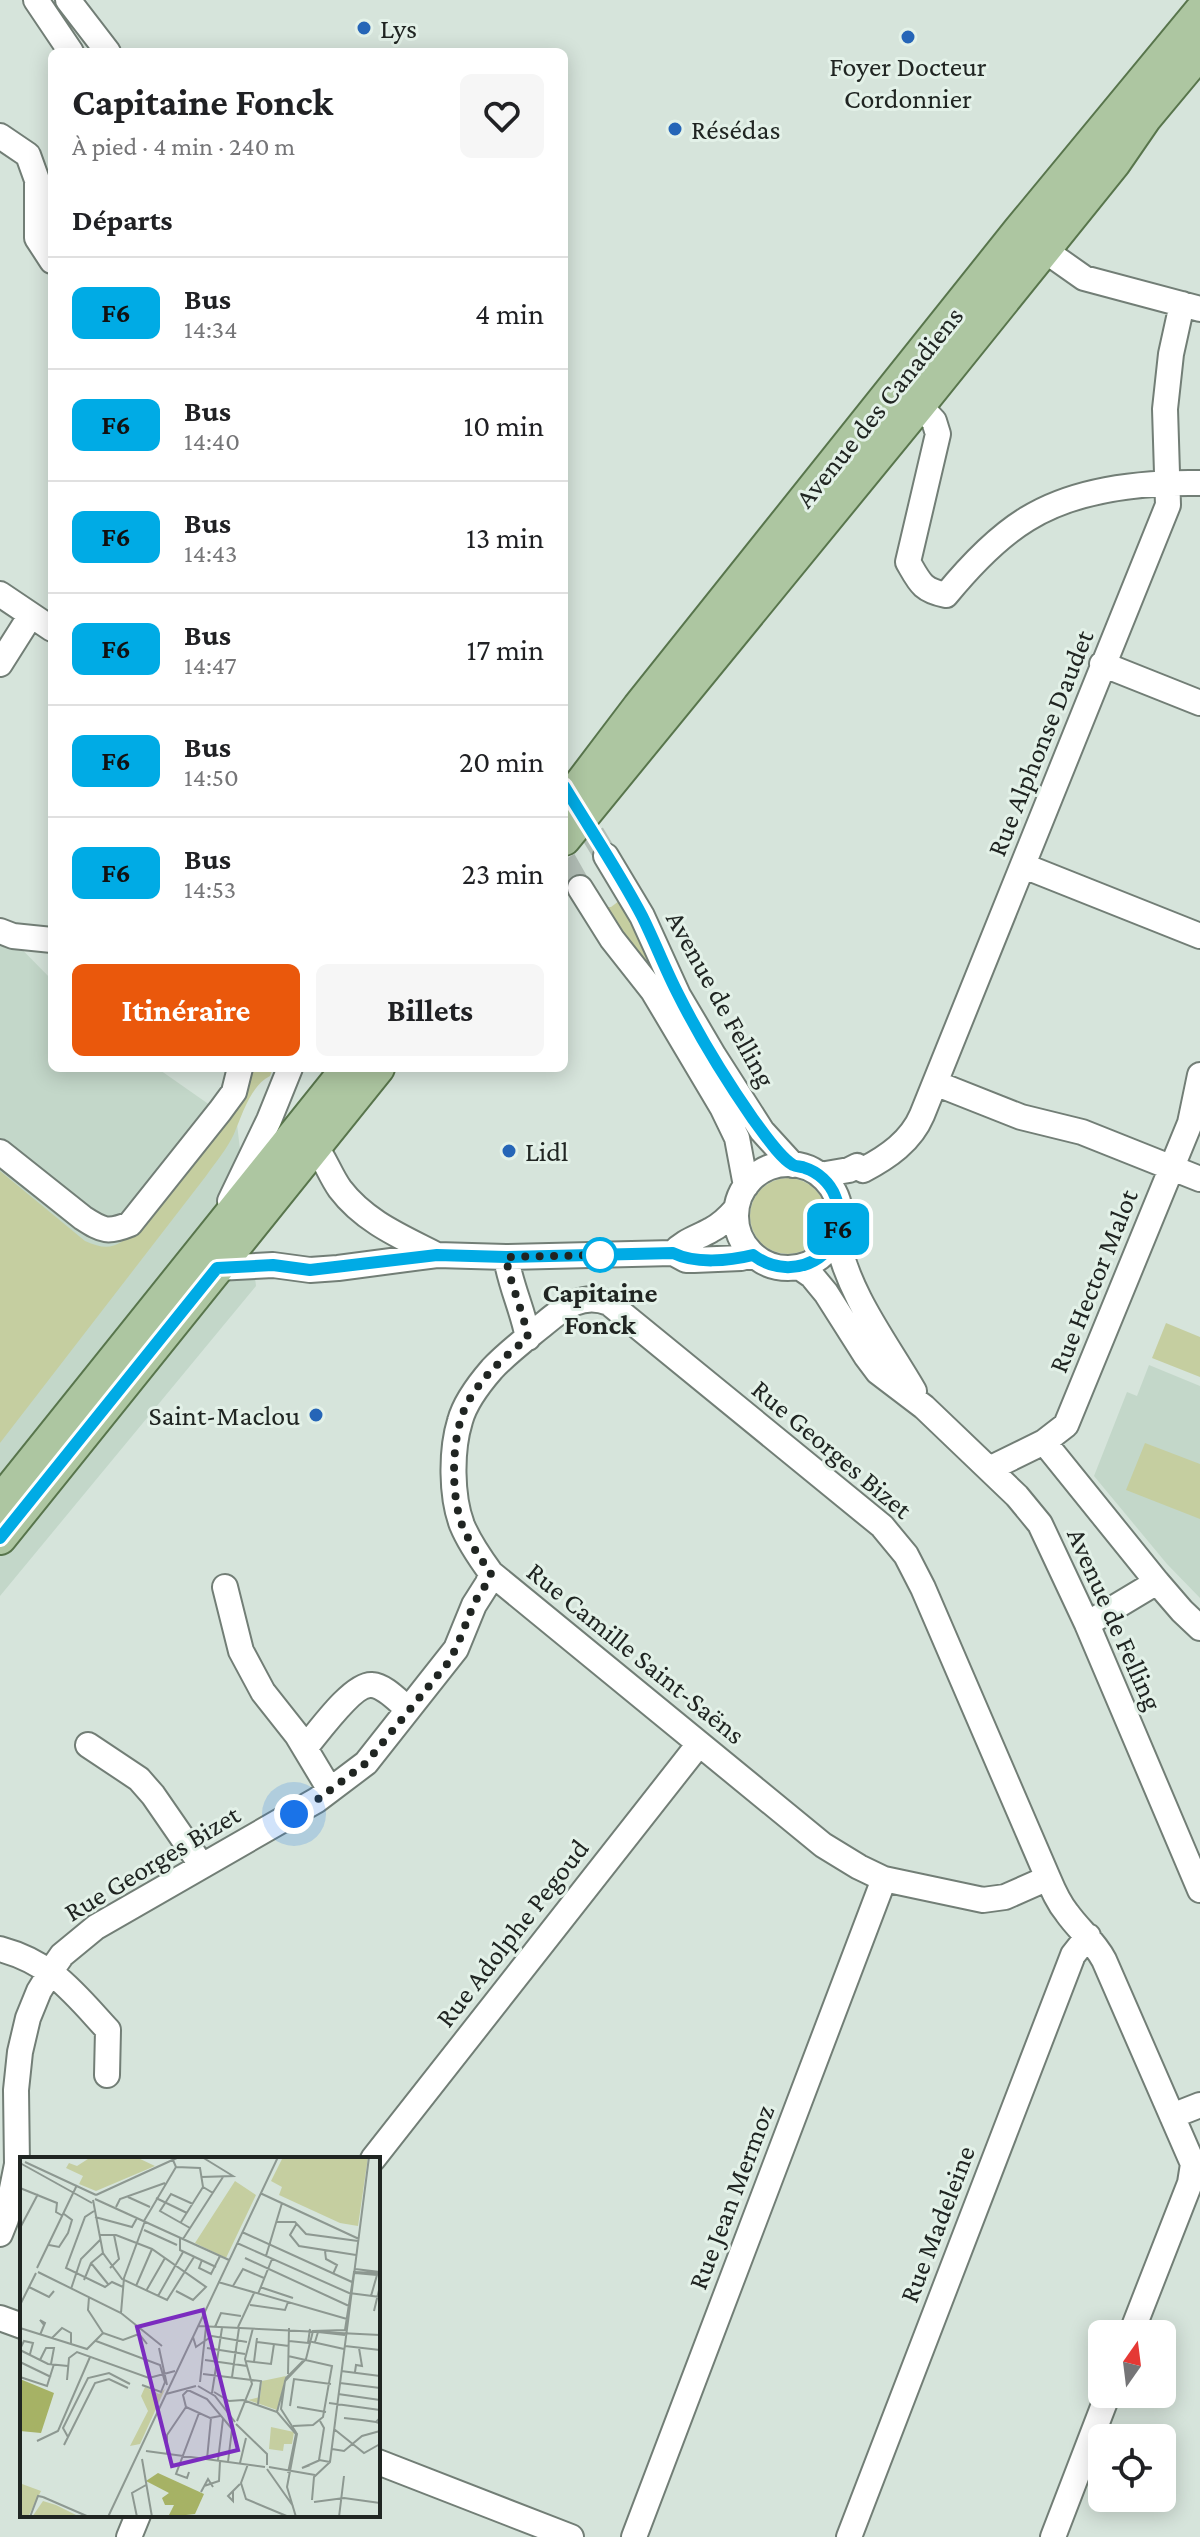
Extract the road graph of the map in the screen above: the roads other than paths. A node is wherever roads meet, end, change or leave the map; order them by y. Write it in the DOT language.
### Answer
graph roads {
  1 [pos="36,0"];
  2 [pos="68,0"];
  3 [pos="1200,12"];
  4 [pos="68,48"];
  5 [pos="105,48"];
  6 [pos="1200,52"];
  7 [pos="0,136"];
  8 [pos="1031,241"];
  9 [pos="48,255"];
  10 [pos="1191,306"];
  11 [pos="919,405"];
  12 [pos="1169,482"];
  13 [pos="1200,483"];
  14 [pos="0,594"];
  15 [pos="31,615"];
  16 [pos="48,626"];
  17 [pos="0,664"];
  18 [pos="1102,664"];
  19 [pos="1200,703"];
  20 [pos="568,801"];
  21 [pos="568,834"];
  22 [pos="606,856"];
  23 [pos="1024,866"];
  24 [pos="580,888"];
  25 [pos="0,931"];
  26 [pos="1200,936"];
  27 [pos="48,940"];
  28 [pos="239,1072"];
  29 [pos="288,1072"];
  30 [pos="345,1072"];
  31 [pos="375,1072"];
  32 [pos="1200,1075"];
  33 [pos="935,1083"];
  34 [pos="315,1146"];
  35 [pos="0,1152"];
  36 [pos="793,1165"];
  37 [pos="1171,1168"];
  38 [pos="863,1170"];
  39 [pos="820,1175"];
  40 [pos="1200,1179"];
  41 [pos="746,1186"];
  42 [pos="736,1209"];
  43 [pos="839,1209"];
  44 [pos="214,1235"];
  45 [pos="836,1236"];
  46 [pos="673,1253"];
  47 [pos="437,1255"];
  48 [pos="753,1255"];
  49 [pos="506,1257"];
  50 [pos="799,1267"];
  51 [pos="217,1268"];
  52 [pos="589,1298"];
  53 [pos="528,1338"];
  54 [pos="924,1407"];
  55 [pos="1044,1442"];
  56 [pos="997,1465"];
  57 [pos="0,1502"];
  58 [pos="0,1538"];
  59 [pos="491,1573"];
  60 [pos="1157,1582"];
  61 [pos="225,1587"];
  62 [pos="1087,1624"];
  63 [pos="1200,1628"];
  64 [pos="408,1709"];
  65 [pos="699,1744"];
  66 [pos="88,1745"];
  67 [pos="305,1748"];
  68 [pos="330,1790"];
  69 [pos="202,1866"];
  70 [pos="1048,1878"];
  71 [pos="884,1879"];
  72 [pos="1200,1890"];
  73 [pos="1088,1936"];
  74 [pos="0,1949"];
  75 [pos="50,1971"];
  76 [pos="107,2075"];
  77 [pos="1200,2105"];
  78 [pos="1172,2116"];
  79 [pos="375,2157"];
  80 [pos="0,2234"];
  81 [pos="0,2318"];
  82 [pos="1136,2320"];
  83 [pos="20,2325"];
  84 [pos="1103,2408"];
  85 [pos="380,2463"];
  86 [pos="137,2517"];
  87 [pos="129,2537"];
  88 [pos="571,2537"];
  89 [pos="634,2537"];
  90 [pos="849,2537"];
  91 [pos="1053,2537"];
  1 -- 4 [label="street"];
  2 -- 5 [label="street"];
  3 -- 8 [label="main road, Avenue des Canadiens"];
  6 -- 8 [label="main road, Avenue des Canadiens"];
  7 -- 9 [label="street"];
  8 -- 10 [label="street"];
  8 -- 11 [label="main road, Avenue des Canadiens"];
  8 -- 20 [label="main road, Avenue des Canadiens"];
  10 -- 12 [label="street, Rue Alphonse Daudet"];
  11 -- 12 [label="street"];
  11 -- 21 [label="main road, Avenue des Canadiens"];
  12 -- 13 [label="street"];
  12 -- 18 [label="street, Rue Alphonse Daudet"];
  14 -- 15 [label="street"];
  15 -- 16 [label="street"];
  15 -- 17 [label="street"];
  18 -- 19 [label="street"];
  18 -- 23 [label="street, Rue Alphonse Daudet"];
  22 -- 36 [label="street, Avenue de Felling"];
  23 -- 26 [label="street"];
  23 -- 33 [label="street, Rue Alphonse Daudet"];
  24 -- 41 [label="street, Avenue de Felling"];
  25 -- 27 [label="street"];
  28 -- 35 [label="street"];
  29 -- 44 [label="street"];
  30 -- 44 [label="main road"];
  31 -- 34 [label="main road"];
  32 -- 37 [label="street, Rue Hector Malot"];
  33 -- 37 [label="street"];
  33 -- 38 [label="street, Rue Alphonse Daudet"];
  34 -- 47 [label="street"];
  34 -- 51 [label="main road"];
  36 -- 39 [label="street"];
  36 -- 41 [label="street"];
  37 -- 40 [label="street"];
  37 -- 55 [label="street, Rue Hector Malot"];
  38 -- 39 [label="street, Rue Alphonse Daudet"];
  38 -- 43 [label="street, Rue Alphonse Daudet"];
  39 -- 43 [label="street"];
  41 -- 42 [label="street"];
  42 -- 46 [label="street"];
  42 -- 48 [label="street"];
  43 -- 45 [label="street"];
  44 -- 57 [label="main road"];
  45 -- 50 [label="street"];
  45 -- 54 [label="street, Avenue de Felling"];
  46 -- 48 [label="street"];
  46 -- 49 [label="street"];
  47 -- 49 [label="street"];
  47 -- 51 [label="street"];
  48 -- 50 [label="street"];
  49 -- 53 [label="street"];
  50 -- 54 [label="street, Avenue de Felling"];
  51 -- 58 [label="main road"];
  52 -- 53 [label="street, Rue Camille Saint-Saëns"];
  52 -- 70 [label="street, Rue Georges Bizet"];
  53 -- 59 [label="street, Rue Camille Saint-Saëns"];
  54 -- 56 [label="street, Avenue de Felling"];
  55 -- 56 [label="street, Rue Hector Malot"];
  55 -- 60 [label="street"];
  56 -- 62 [label="street, Avenue de Felling"];
  59 -- 64 [label="street, Rue Georges Bizet"];
  59 -- 65 [label="street, Rue Camille Saint-Saëns"];
  60 -- 62 [label="street"];
  60 -- 63 [label="street"];
  61 -- 67 [label="street"];
  62 -- 72 [label="street, Avenue de Felling"];
  64 -- 67 [label="street"];
  64 -- 68 [label="street, Rue Georges Bizet"];
  65 -- 71 [label="street, Rue Camille Saint-Saëns"];
  65 -- 79 [label="street, Rue Adolphe Pegoud"];
  66 -- 69 [label="street"];
  67 -- 68 [label="street"];
  68 -- 69 [label="street, Rue Georges Bizet"];
  69 -- 75 [label="street, Rue Georges Bizet"];
  70 -- 71 [label="street, Rue Camille Saint-Saëns"];
  70 -- 73 [label="street, Rue Georges Bizet"];
  71 -- 89 [label="street, Rue Jean Mermoz"];
  73 -- 78 [label="street, Rue Georges Bizet"];
  73 -- 90 [label="street, Rue Madeleine"];
  74 -- 75 [label="street"];
  75 -- 76 [label="street"];
  75 -- 80 [label="street, Rue Georges Bizet"];
  77 -- 78 [label="street"];
  78 -- 82 [label="street, Rue Georges Bizet"];
  81 -- 83 [label="street"];
  84 -- 91 [label="street"];
  85 -- 88 [label="street"];
  86 -- 87 [label="street"];
}
